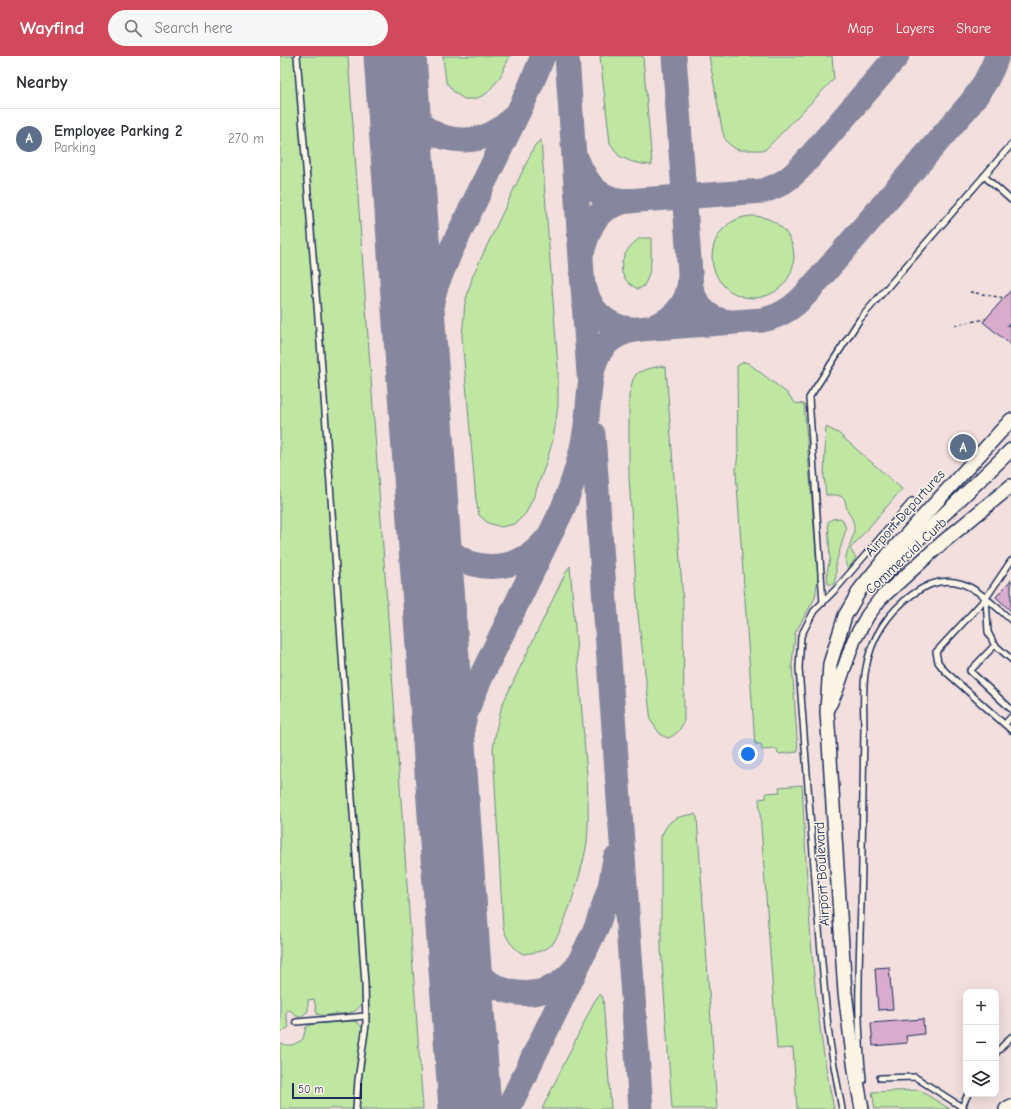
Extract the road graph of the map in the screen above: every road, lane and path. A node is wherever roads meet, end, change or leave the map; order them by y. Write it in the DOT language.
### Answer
graph roads {
  1 [pos="297,56"];
  2 [pos="1011,145"];
  3 [pos="984,176"];
  4 [pos="1011,200"];
  5 [pos="970,292"];
  6 [pos="1004,298"];
  7 [pos="986,319"];
  8 [pos="1011,322"];
  9 [pos="955,325"];
  10 [pos="1007,326"];
  11 [pos="1011,420"];
  12 [pos="1011,450"];
  13 [pos="1011,486"];
  14 [pos="912,501"];
  15 [pos="1011,561"];
  16 [pos="986,598"];
  17 [pos="823,603"];
  18 [pos="1011,620"];
  19 [pos="839,637"];
  20 [pos="995,645"];
  21 [pos="1011,659"];
  22 [pos="1011,709"];
  23 [pos="827,711"];
  24 [pos="1011,717"];
  25 [pos="1005,724"];
  26 [pos="1011,730"];
  27 [pos="366,1016"];
  28 [pos="296,1022"];
  29 [pos="1011,1037"];
  30 [pos="999,1049"];
  31 [pos="880,1078"];
  32 [pos="967,1097"];
  33 [pos="1011,1106"];
  34 [pos="963,1108"];
  35 [pos="356,1109"];
  36 [pos="842,1109"];
  37 [pos="862,1109"];
  38 [pos="865,1109"];
  39 [pos="1006,1109"];
  1 -- 27 [label="lane"];
  2 -- 3 [label="lane"];
  3 -- 4 [label="lane"];
  3 -- 17 [label="lane"];
  5 -- 6 [label="path"];
  7 -- 9 [label="path"];
  8 -- 10 [label="path"];
  11 -- 19 [label="street, Airport Departures"];
  12 -- 19 [label="street"];
  13 -- 23 [label="street, Commercial Curb"];
  14 -- 17 [label="lane"];
  15 -- 16 [label="lane"];
  16 -- 18 [label="lane"];
  16 -- 20 [label="lane"];
  16 -- 25 [label="lane"];
  16 -- 38 [label="lane"];
  17 -- 36 [label="lane"];
  19 -- 23 [label="street, Airport Boulevard"];
  20 -- 21 [label="lane"];
  20 -- 22 [label="lane"];
  23 -- 37 [label="street, Airport Boulevard"];
  24 -- 25 [label="lane"];
  25 -- 26 [label="lane"];
  27 -- 28 [label="lane"];
  27 -- 35 [label="lane"];
  29 -- 30 [label="lane"];
  31 -- 34 [label="lane"];
  32 -- 34 [label="lane"];
  33 -- 39 [label="street"];
}
